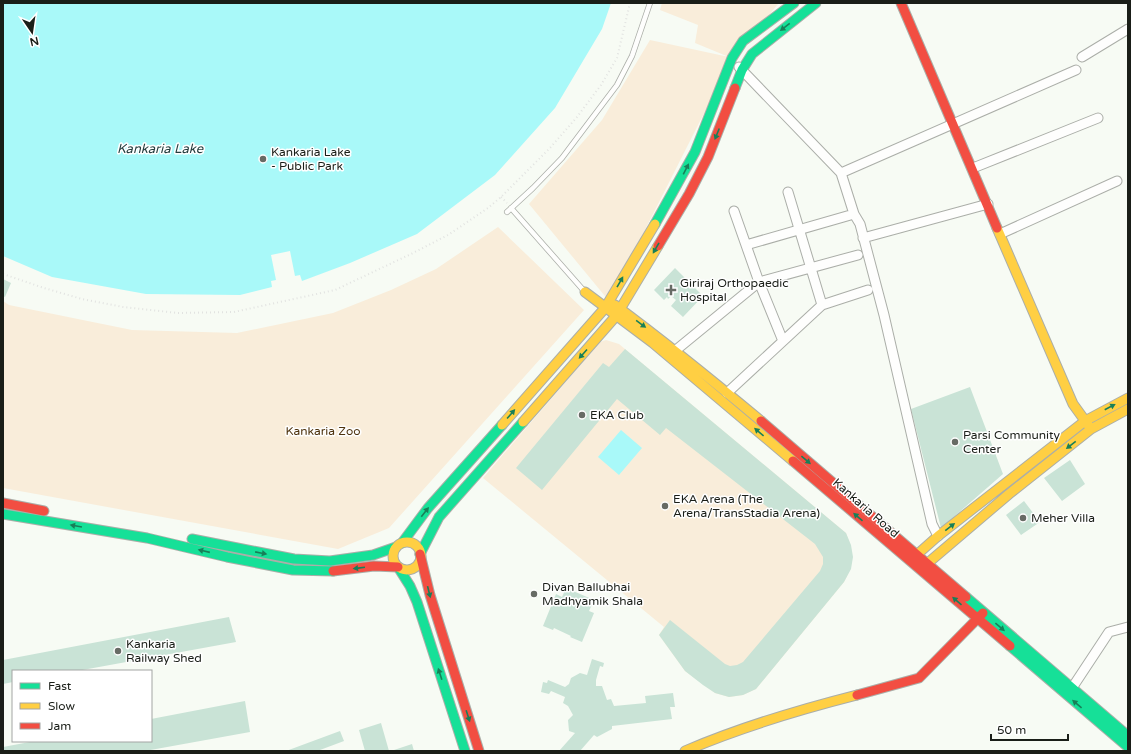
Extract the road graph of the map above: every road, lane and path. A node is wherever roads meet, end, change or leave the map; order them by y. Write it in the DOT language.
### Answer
graph roads {
  1 [pos="630,3"];
  2 [pos="650,3"];
  3 [pos="794,3"];
  4 [pos="816,3"];
  5 [pos="901,3"];
  6 [pos="1128,29"];
  7 [pos="1082,57"];
  8 [pos="732,58"];
  9 [pos="742,70"];
  10 [pos="1076,70"];
  11 [pos="1098,118"];
  12 [pos="952,124"];
  13 [pos="973,168"];
  14 [pos="841,173"];
  15 [pos="1117,181"];
  16 [pos="788,192"];
  17 [pos="988,204"];
  18 [pos="511,208"];
  19 [pos="734,211"];
  20 [pos="507,212"];
  21 [pos="854,214"];
  22 [pos="800,230"];
  23 [pos="1000,234"];
  24 [pos="864,238"];
  25 [pos="746,245"];
  26 [pos="858,255"];
  27 [pos="811,268"];
  28 [pos="3,274"];
  29 [pos="759,282"];
  30 [pos="868,290"];
  31 [pos="585,292"];
  32 [pos="607,305"];
  33 [pos="822,305"];
  34 [pos="618,313"];
  35 [pos="783,341"];
  36 [pos="676,350"];
  37 [pos="727,393"];
  38 [pos="1128,398"];
  39 [pos="1128,409"];
  40 [pos="1085,421"];
  41 [pos="1091,429"];
  42 [pos="3,503"];
  43 [pos="50,512"];
  44 [pos="3,514"];
  45 [pos="66,515"];
  46 [pos="938,536"];
  47 [pos="399,545"];
  48 [pos="229,546"];
  49 [pos="420,554"];
  50 [pos="918,555"];
  51 [pos="227,557"];
  52 [pos="910,561"];
  53 [pos="927,563"];
  54 [pos="398,567"];
  55 [pos="920,570"];
  56 [pos="980,616"];
  57 [pos="1128,627"];
  58 [pos="1072,688"];
  59 [pos="1128,736"];
  60 [pos="1128,748"];
  61 [pos="465,751"];
  62 [pos="479,751"];
  63 [pos="685,751"];
  1 -- 28 [label="path"];
  2 -- 18 [label="lane"];
  3 -- 8 [label="main road"];
  4 -- 9 [label="main road, one-way"];
  5 -- 12 [label="main road"];
  6 -- 7 [label="street"];
  8 -- 9 [label="street"];
  32 -- 8 [label="main road, one-way"];
  9 -- 14 [label="street"];
  9 -- 34 [label="main road, one-way"];
  10 -- 12 [label="street"];
  11 -- 13 [label="street"];
  12 -- 13 [label="main road"];
  12 -- 14 [label="street"];
  13 -- 17 [label="main road"];
  14 -- 21 [label="street"];
  15 -- 23 [label="street"];
  16 -- 22 [label="street"];
  17 -- 23 [label="main road"];
  17 -- 24 [label="street"];
  18 -- 20 [label="lane"];
  18 -- 31 [label="lane"];
  19 -- 25 [label="street"];
  21 -- 22 [label="street"];
  21 -- 24 [label="street"];
  22 -- 25 [label="street"];
  22 -- 27 [label="street"];
  23 -- 40 [label="main road"];
  24 -- 46 [label="street"];
  25 -- 29 [label="street"];
  26 -- 27 [label="street"];
  27 -- 29 [label="street"];
  27 -- 33 [label="street"];
  29 -- 35 [label="street"];
  29 -- 36 [label="street"];
  30 -- 33 [label="street"];
  31 -- 32 [label="main road, Kankaria Road"];
  32 -- 34 [label="main road, Kankaria Road"];
  47 -- 32 [label="main road, one-way"];
  33 -- 35 [label="street"];
  34 -- 36 [label="main road, one-way"];
  34 -- 49 [label="main road, one-way"];
  52 -- 34 [label="main road, Kankaria Road, one-way"];
  35 -- 37 [label="street"];
  36 -- 37 [label="main road"];
  37 -- 50 [label="main road, one-way"];
  40 -- 38 [label="main road, one-way"];
  39 -- 41 [label="main road"];
  40 -- 41 [label="main road"];
  46 -- 40 [label="main road, one-way"];
  41 -- 53 [label="main road, one-way"];
  42 -- 43 [label="main road"];
  51 -- 44 [label="main road, one-way"];
  45 -- 48 [label="main road"];
  46 -- 50 [label="main road"];
  48 -- 47 [label="main road, one-way"];
  47 -- 49 [label="main road"];
  47 -- 54 [label="main road"];
  48 -- 51 [label="main road"];
  49 -- 54 [label="main road"];
  49 -- 62 [label="main road, one-way"];
  50 -- 52 [label="main road"];
  50 -- 53 [label="main road"];
  54 -- 51 [label="main road, one-way"];
  52 -- 55 [label="main road, Kankaria Road"];
  53 -- 55 [label="main road"];
  53 -- 56 [label="main road"];
  61 -- 54 [label="main road, one-way"];
  56 -- 55 [label="main road, Kankaria Road, one-way"];
  56 -- 58 [label="main road, one-way"];
  60 -- 56 [label="main road, Kankaria Road, one-way"];
  56 -- 63 [label="main road"];
  57 -- 58 [label="street"];
  58 -- 59 [label="main road"];
}
